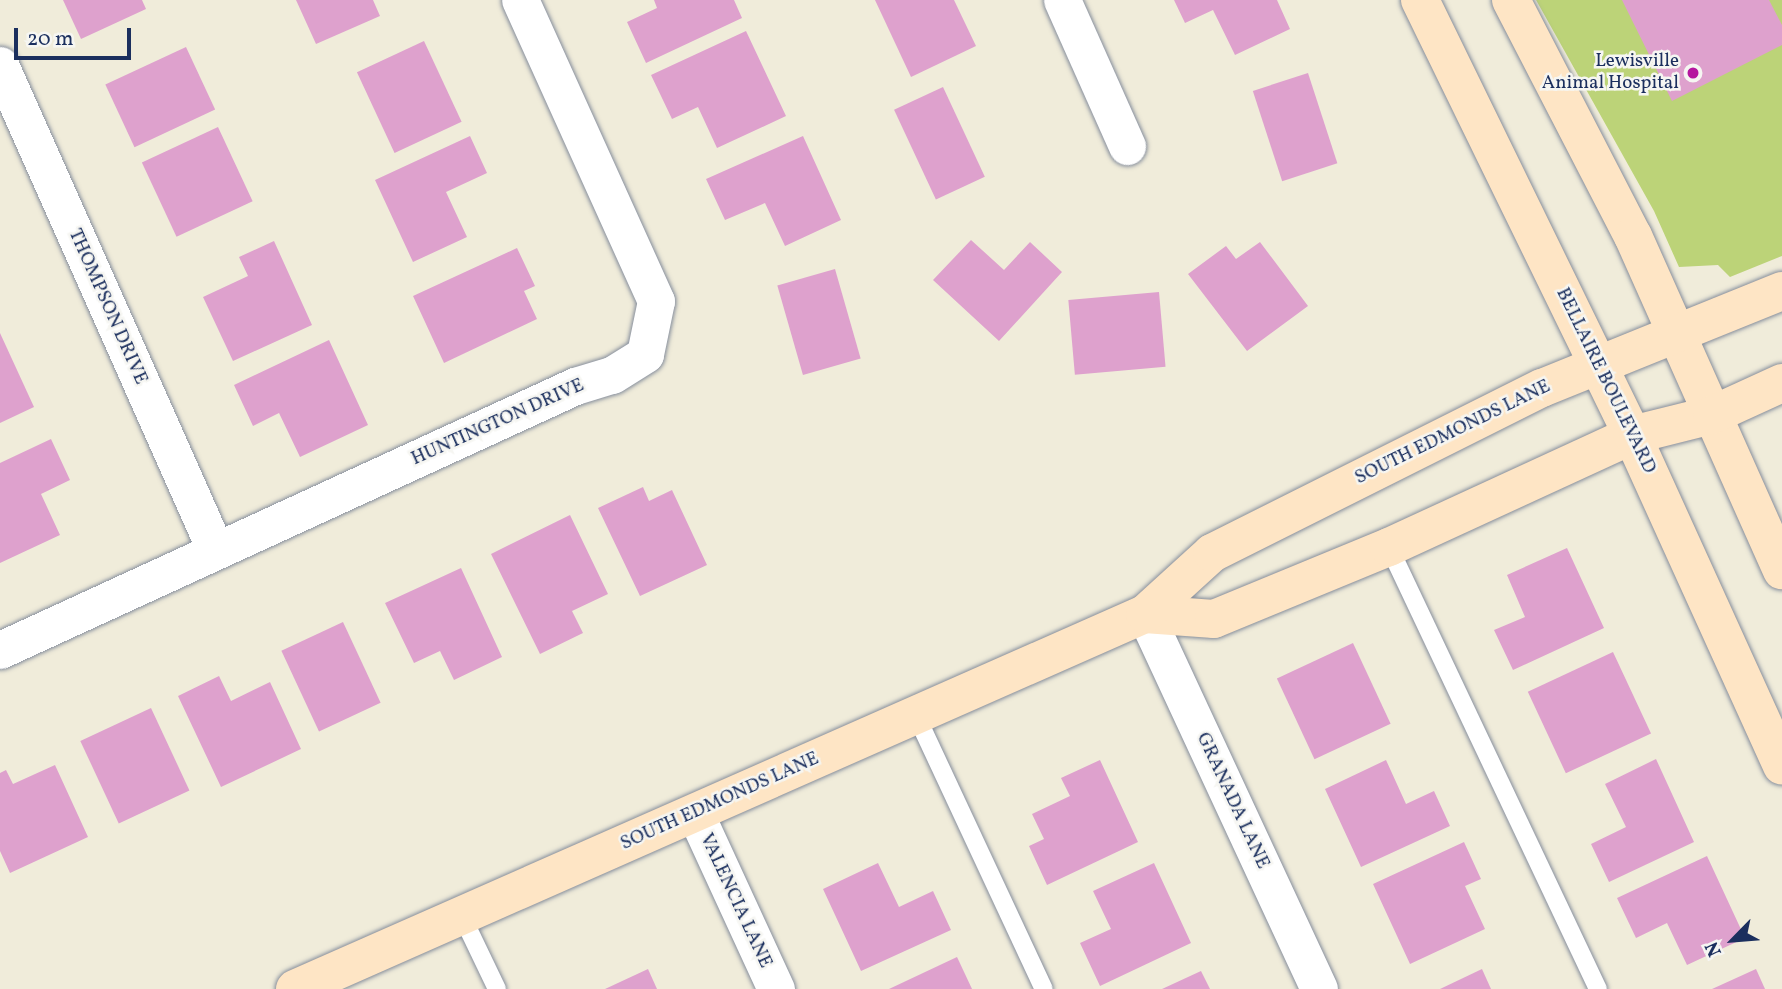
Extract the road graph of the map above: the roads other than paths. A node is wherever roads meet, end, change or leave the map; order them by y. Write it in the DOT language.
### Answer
graph roads {
  1 [pos="520,0"];
  2 [pos="1062,0"];
  3 [pos="1420,0"];
  4 [pos="1511,0"];
  5 [pos="0,65"];
  6 [pos="1127,145"];
  7 [pos="1782,291"];
  8 [pos="1675,335"];
  9 [pos="1598,365"];
  10 [pos="1782,383"];
  11 [pos="1712,415"];
  12 [pos="1632,435"];
  13 [pos="1389,547"];
  14 [pos="215,549"];
  15 [pos="1782,570"];
  16 [pos="1145,614"];
  17 [pos="0,650"];
  18 [pos="916,715"];
  19 [pos="1782,765"];
  20 [pos="695,813"];
  21 [pos="462,916"];
  22 [pos="295,989"];
  23 [pos="498,989"];
  24 [pos="776,989"];
  25 [pos="1044,989"];
  26 [pos="1319,989"];
  27 [pos="1598,989"];
  1 -- 14 [label="street, HUNTINGTON DRIVE"];
  2 -- 6 [label="street"];
  3 -- 9 [label="street, BELLAIRE BOULEVARD"];
  4 -- 8 [label="street"];
  5 -- 14 [label="street, THOMPSON DRIVE"];
  7 -- 8 [label="street, SOUTH EDMONDS LANE"];
  8 -- 9 [label="street, SOUTH EDMONDS LANE"];
  8 -- 11 [label="street"];
  9 -- 12 [label="street, BELLAIRE BOULEVARD"];
  9 -- 16 [label="street, SOUTH EDMONDS LANE"];
  10 -- 11 [label="street, SOUTH EDMONDS LANE"];
  11 -- 12 [label="street, SOUTH EDMONDS LANE"];
  11 -- 15 [label="street"];
  12 -- 13 [label="street, SOUTH EDMONDS LANE"];
  12 -- 19 [label="street, BELLAIRE BOULEVARD"];
  13 -- 16 [label="street, SOUTH EDMONDS LANE"];
  13 -- 27 [label="lane"];
  14 -- 17 [label="street, HUNTINGTON DRIVE"];
  16 -- 18 [label="street, SOUTH EDMONDS LANE"];
  16 -- 26 [label="street, GRANADA LANE"];
  18 -- 20 [label="street, SOUTH EDMONDS LANE"];
  18 -- 25 [label="lane"];
  20 -- 21 [label="street, SOUTH EDMONDS LANE"];
  20 -- 24 [label="street, VALENCIA LANE"];
  21 -- 22 [label="street, SOUTH EDMONDS LANE"];
  21 -- 23 [label="lane"];
}
